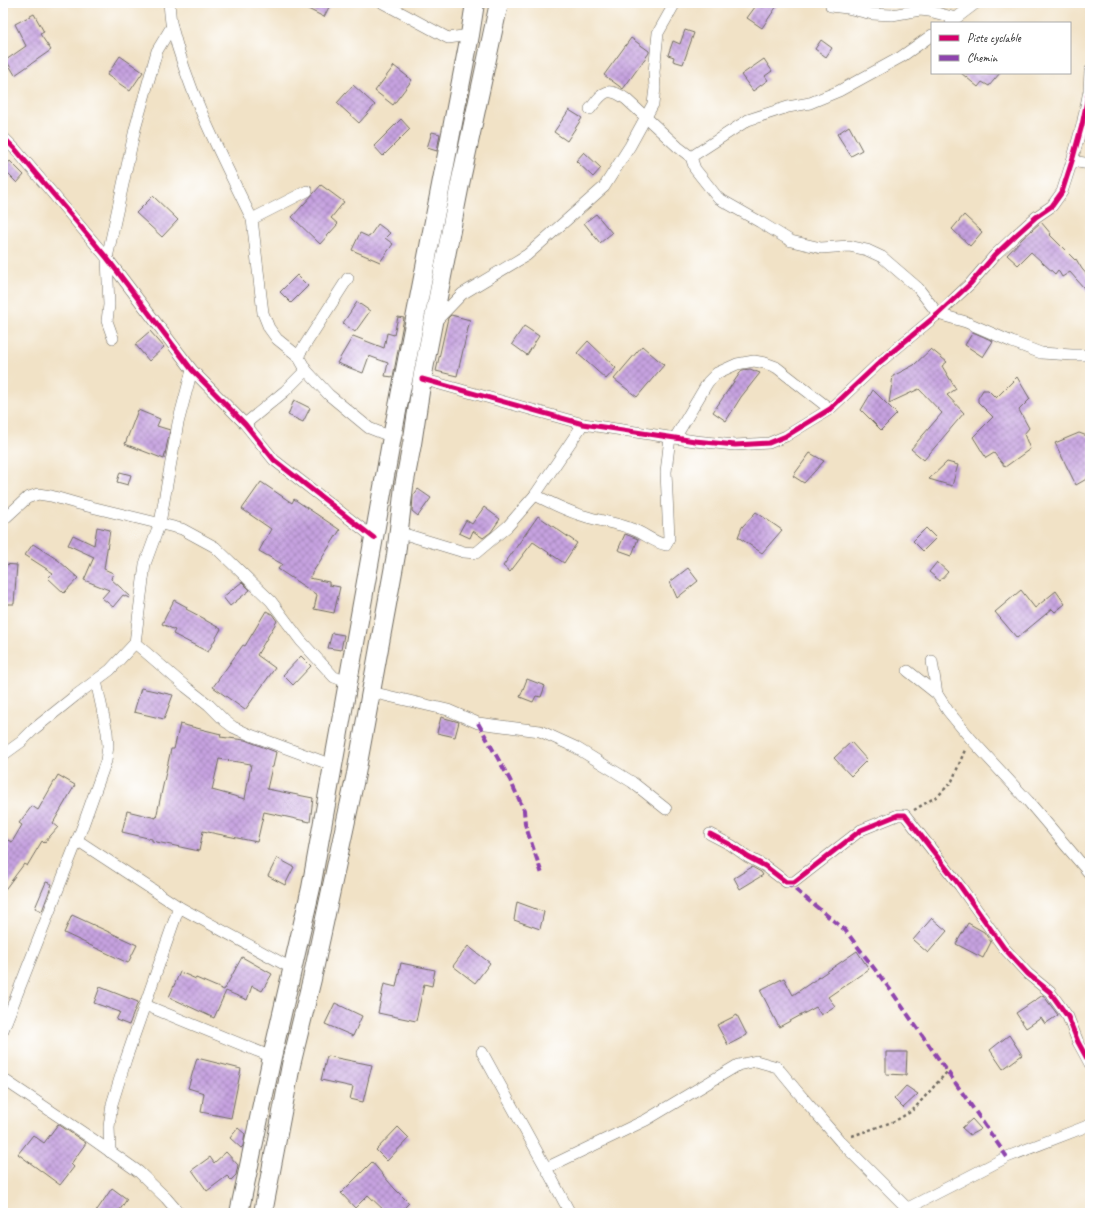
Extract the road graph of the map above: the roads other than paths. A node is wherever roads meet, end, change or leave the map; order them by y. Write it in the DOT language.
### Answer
graph roads {
  1 [pos="169,3"];
  2 [pos="383,3"];
  3 [pos="475,3"];
  4 [pos="499,3"];
  5 [pos="675,3"];
  6 [pos="976,3"];
  7 [pos="831,6"];
  8 [pos="952,21"];
  9 [pos="172,26"];
  10 [pos="470,35"];
  11 [pos="931,36"];
  12 [pos="1090,71"];
  13 [pos="590,109"];
  14 [pos="645,117"];
  15 [pos="3,137"];
  16 [pos="691,157"];
  17 [pos="1072,162"];
  18 [pos="1090,164"];
  19 [pos="307,191"];
  20 [pos="252,219"];
  21 [pos="107,258"];
  22 [pos="348,278"];
  23 [pos="938,314"];
  24 [pos="432,325"];
  25 [pos="113,338"];
  26 [pos="1090,355"];
  27 [pos="298,356"];
  28 [pos="192,370"];
  29 [pos="306,370"];
  30 [pos="422,379"];
  31 [pos="830,409"];
  32 [pos="245,424"];
  33 [pos="583,424"];
  34 [pos="392,437"];
  35 [pos="672,438"];
  36 [pos="535,495"];
  37 [pos="3,520"];
  38 [pos="160,523"];
  39 [pos="398,532"];
  40 [pos="374,538"];
  41 [pos="135,643"];
  42 [pos="932,661"];
  43 [pos="908,671"];
  44 [pos="96,681"];
  45 [pos="347,682"];
  46 [pos="371,692"];
  47 [pos="937,694"];
  48 [pos="3,755"];
  49 [pos="332,765"];
  50 [pos="666,809"];
  51 [pos="710,834"];
  52 [pos="77,840"];
  53 [pos="1090,874"];
  54 [pos="179,907"];
  55 [pos="293,969"];
  56 [pos="145,1005"];
  57 [pos="3,1030"];
  58 [pos="482,1052"];
  59 [pos="272,1057"];
  60 [pos="1090,1064"];
  61 [pos="3,1079"];
  62 [pos="1090,1125"];
  63 [pos="110,1152"];
  64 [pos="546,1168"];
  65 [pos="910,1210"];
  66 [pos="179,1213"];
  67 [pos="239,1213"];
  68 [pos="263,1213"];
  69 [pos="570,1213"];
  1 -- 9 [label="street"];
  2 -- 10 [label="street"];
  3 -- 10 [label="main road"];
  4 -- 24 [label="main road"];
  5 -- 14 [label="street"];
  6 -- 8 [label="street"];
  7 -- 8 [label="street"];
  9 -- 20 [label="street"];
  9 -- 21 [label="street"];
  10 -- 34 [label="main road"];
  11 -- 16 [label="street"];
  12 -- 17 [label="street"];
  13 -- 14 [label="street"];
  14 -- 16 [label="street"];
  14 -- 24 [label="street"];
  15 -- 21 [label="street"];
  16 -- 23 [label="street"];
  17 -- 18 [label="street"];
  17 -- 23 [label="street"];
  19 -- 20 [label="street"];
  20 -- 27 [label="street"];
  21 -- 25 [label="street"];
  21 -- 28 [label="street"];
  22 -- 27 [label="street"];
  23 -- 26 [label="street"];
  23 -- 31 [label="street"];
  24 -- 30 [label="main road"];
  27 -- 29 [label="street"];
  28 -- 32 [label="street"];
  28 -- 38 [label="street"];
  29 -- 32 [label="street"];
  29 -- 34 [label="street"];
  30 -- 33 [label="street"];
  30 -- 39 [label="main road"];
  31 -- 35 [label="street"];
  31 -- 35 [label="street"];
  32 -- 40 [label="street"];
  33 -- 35 [label="street"];
  33 -- 36 [label="street"];
  34 -- 40 [label="main road"];
  35 -- 36 [label="street"];
  36 -- 39 [label="street"];
  37 -- 38 [label="street"];
  38 -- 41 [label="street"];
  38 -- 45 [label="street"];
  39 -- 46 [label="main road"];
  40 -- 45 [label="main road"];
  41 -- 44 [label="street"];
  41 -- 49 [label="street"];
  42 -- 47 [label="street"];
  43 -- 47 [label="street"];
  44 -- 48 [label="street"];
  44 -- 52 [label="street"];
  45 -- 49 [label="main road"];
  46 -- 50 [label="street"];
  46 -- 68 [label="main road"];
  47 -- 53 [label="street"];
  49 -- 55 [label="main road"];
  51 -- 60 [label="street"];
  52 -- 54 [label="street"];
  52 -- 57 [label="street"];
  54 -- 55 [label="street"];
  54 -- 56 [label="street"];
  55 -- 59 [label="main road"];
  56 -- 59 [label="street"];
  56 -- 63 [label="street"];
  58 -- 64 [label="street"];
  59 -- 67 [label="main road"];
  61 -- 63 [label="street"];
  62 -- 65 [label="street"];
  63 -- 66 [label="street"];
  64 -- 65 [label="street"];
  64 -- 69 [label="street"];
}
